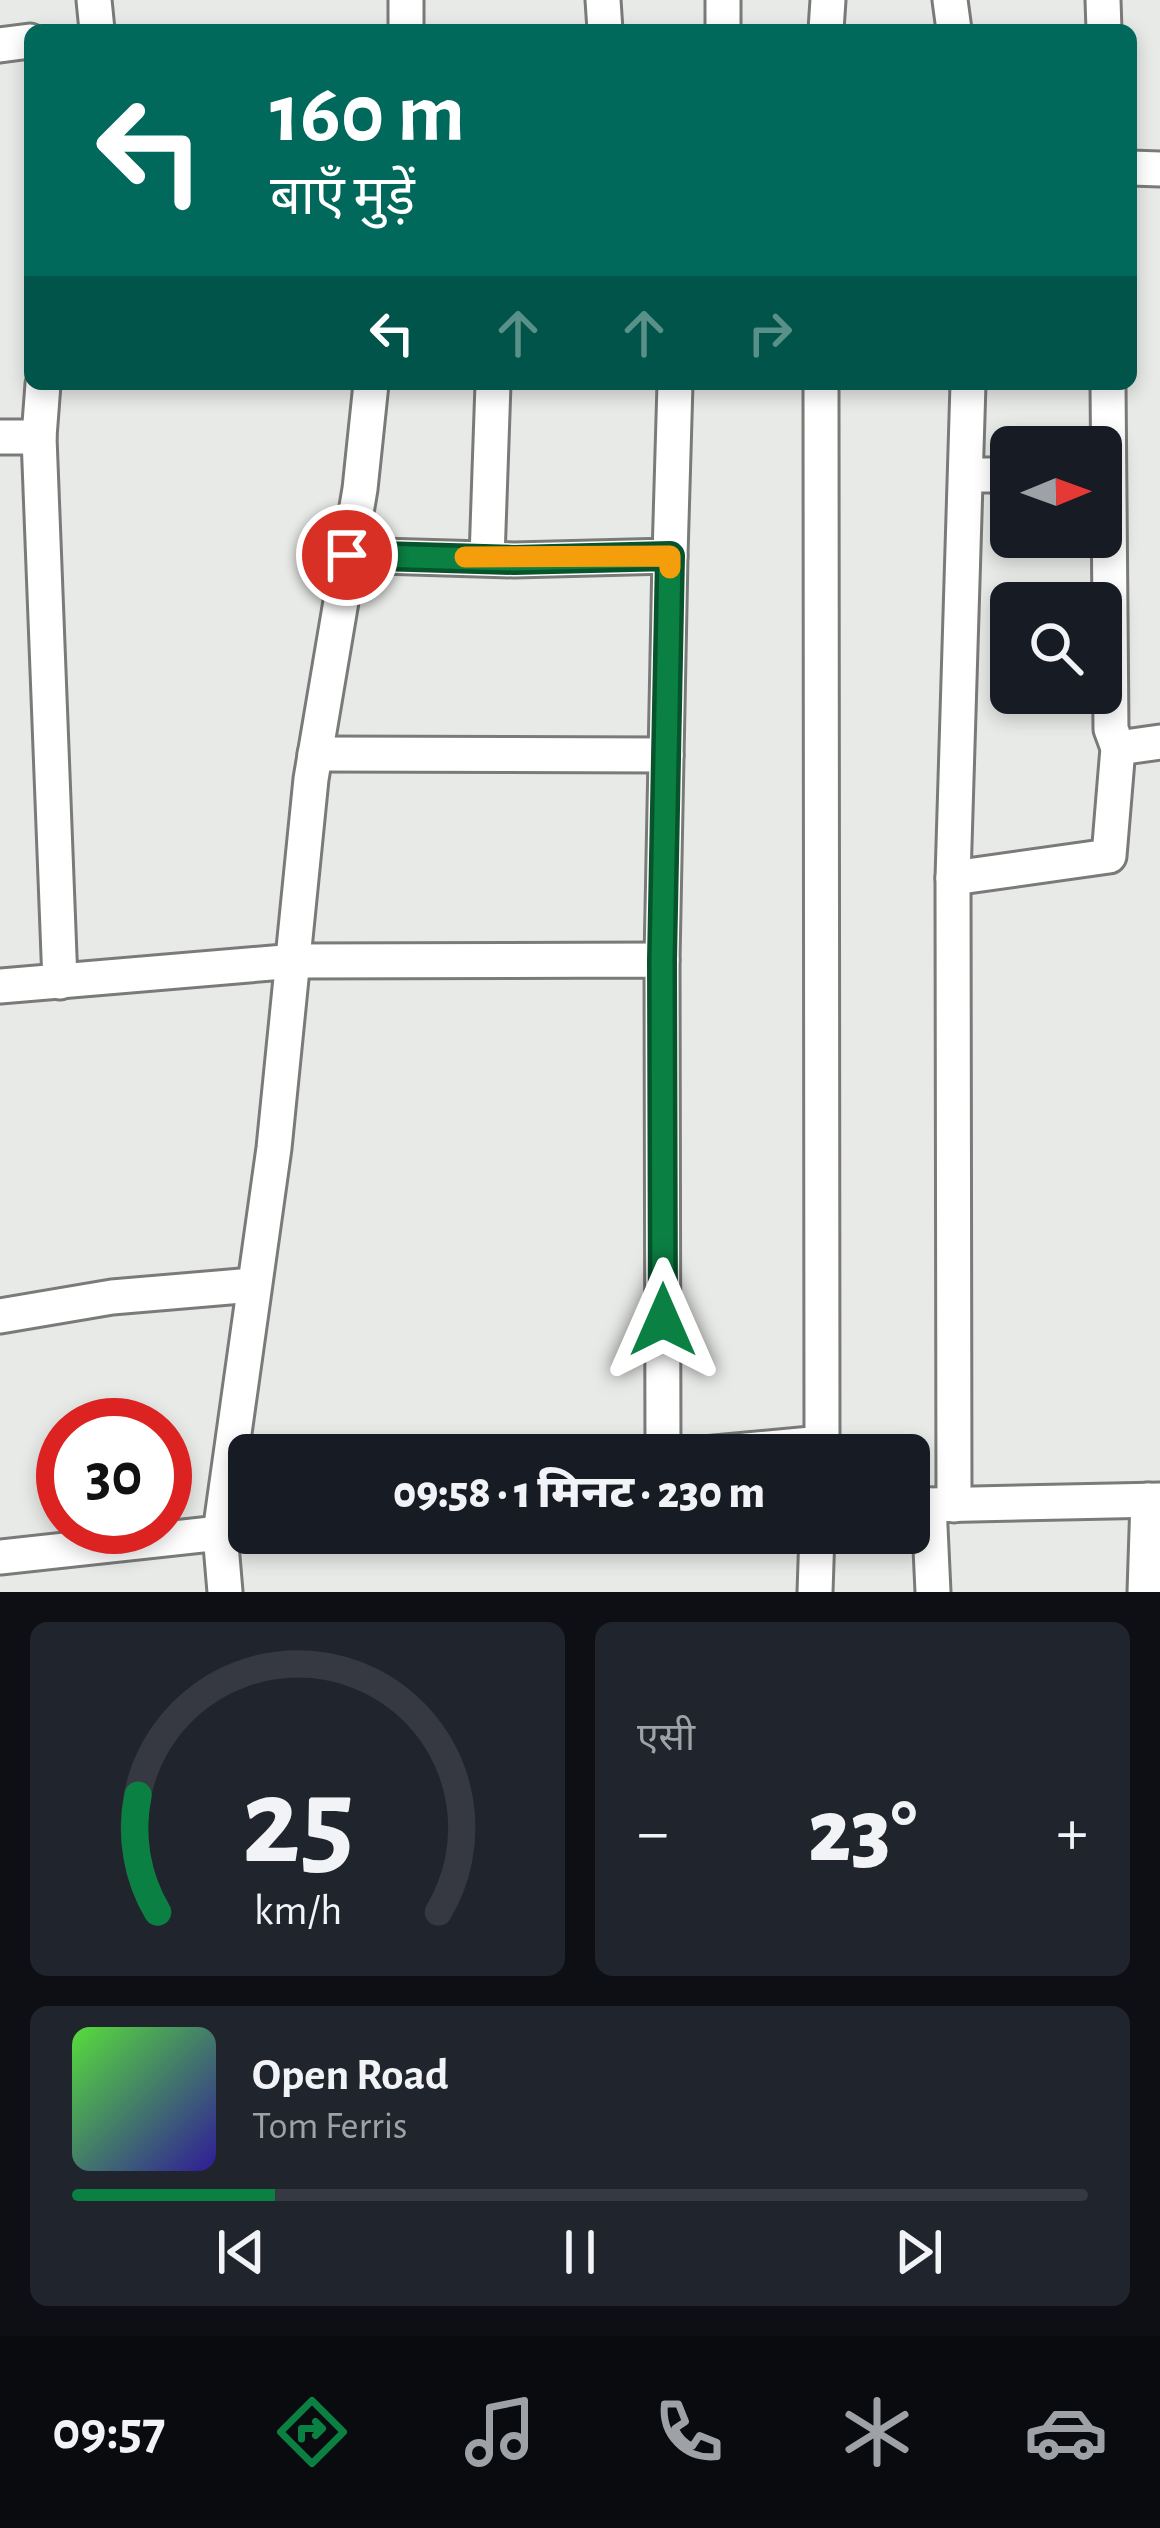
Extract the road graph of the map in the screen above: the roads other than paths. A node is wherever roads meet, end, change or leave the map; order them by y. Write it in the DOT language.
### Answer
graph roads {
  1 [pos="43,390"];
  2 [pos="370,390"];
  3 [pos="493,390"];
  4 [pos="675,390"];
  5 [pos="821,390"];
  6 [pos="968,390"];
  7 [pos="1108,390"];
  8 [pos="1107,426"];
  9 [pos="0,437"];
  10 [pos="39,437"];
  11 [pos="967,475"];
  12 [pos="990,475"];
  13 [pos="347,555"];
  14 [pos="670,556"];
  15 [pos="487,558"];
  16 [pos="1107,558"];
  17 [pos="1160,742"];
  18 [pos="1118,748"];
  19 [pos="315,754"];
  20 [pos="666,755"];
  21 [pos="953,878"];
  22 [pos="662,960"];
  23 [pos="296,961"];
  24 [pos="60,982"];
  25 [pos="0,986"];
  26 [pos="253,1285"];
  27 [pos="0,1316"];
  28 [pos="242,1434"];
  29 [pos="663,1434"];
  30 [pos="822,1434"];
  31 [pos="1154,1500"];
  32 [pos="931,1505"];
  33 [pos="228,1531"];
  34 [pos="231,1554"];
  35 [pos="816,1554"];
  36 [pos="0,1557"];
  37 [pos="225,1592"];
  38 [pos="815,1592"];
  39 [pos="932,1592"];
  40 [pos="1145,1592"];
  1 -- 10 [label="street"];
  2 -- 13 [label="street"];
  3 -- 15 [label="street"];
  4 -- 14 [label="street"];
  5 -- 30 [label="street"];
  6 -- 11 [label="street"];
  7 -- 8 [label="street"];
  9 -- 10 [label="street"];
  10 -- 24 [label="street"];
  11 -- 12 [label="street"];
  11 -- 21 [label="street"];
  13 -- 15 [label="street"];
  13 -- 19 [label="street"];
  14 -- 15 [label="street"];
  14 -- 20 [label="street"];
  16 -- 18 [label="street"];
  17 -- 18 [label="street"];
  18 -- 21 [label="street"];
  19 -- 20 [label="street"];
  19 -- 23 [label="street"];
  20 -- 22 [label="street"];
  21 -- 32 [label="street"];
  22 -- 23 [label="street"];
  22 -- 29 [label="street"];
  23 -- 24 [label="street"];
  23 -- 26 [label="street"];
  24 -- 25 [label="street"];
  26 -- 27 [label="street"];
  26 -- 28 [label="street"];
  31 -- 32 [label="street"];
  31 -- 40 [label="street"];
  32 -- 39 [label="street"];
  33 -- 36 [label="street"];
  34 -- 37 [label="street"];
  35 -- 38 [label="street"];
}
